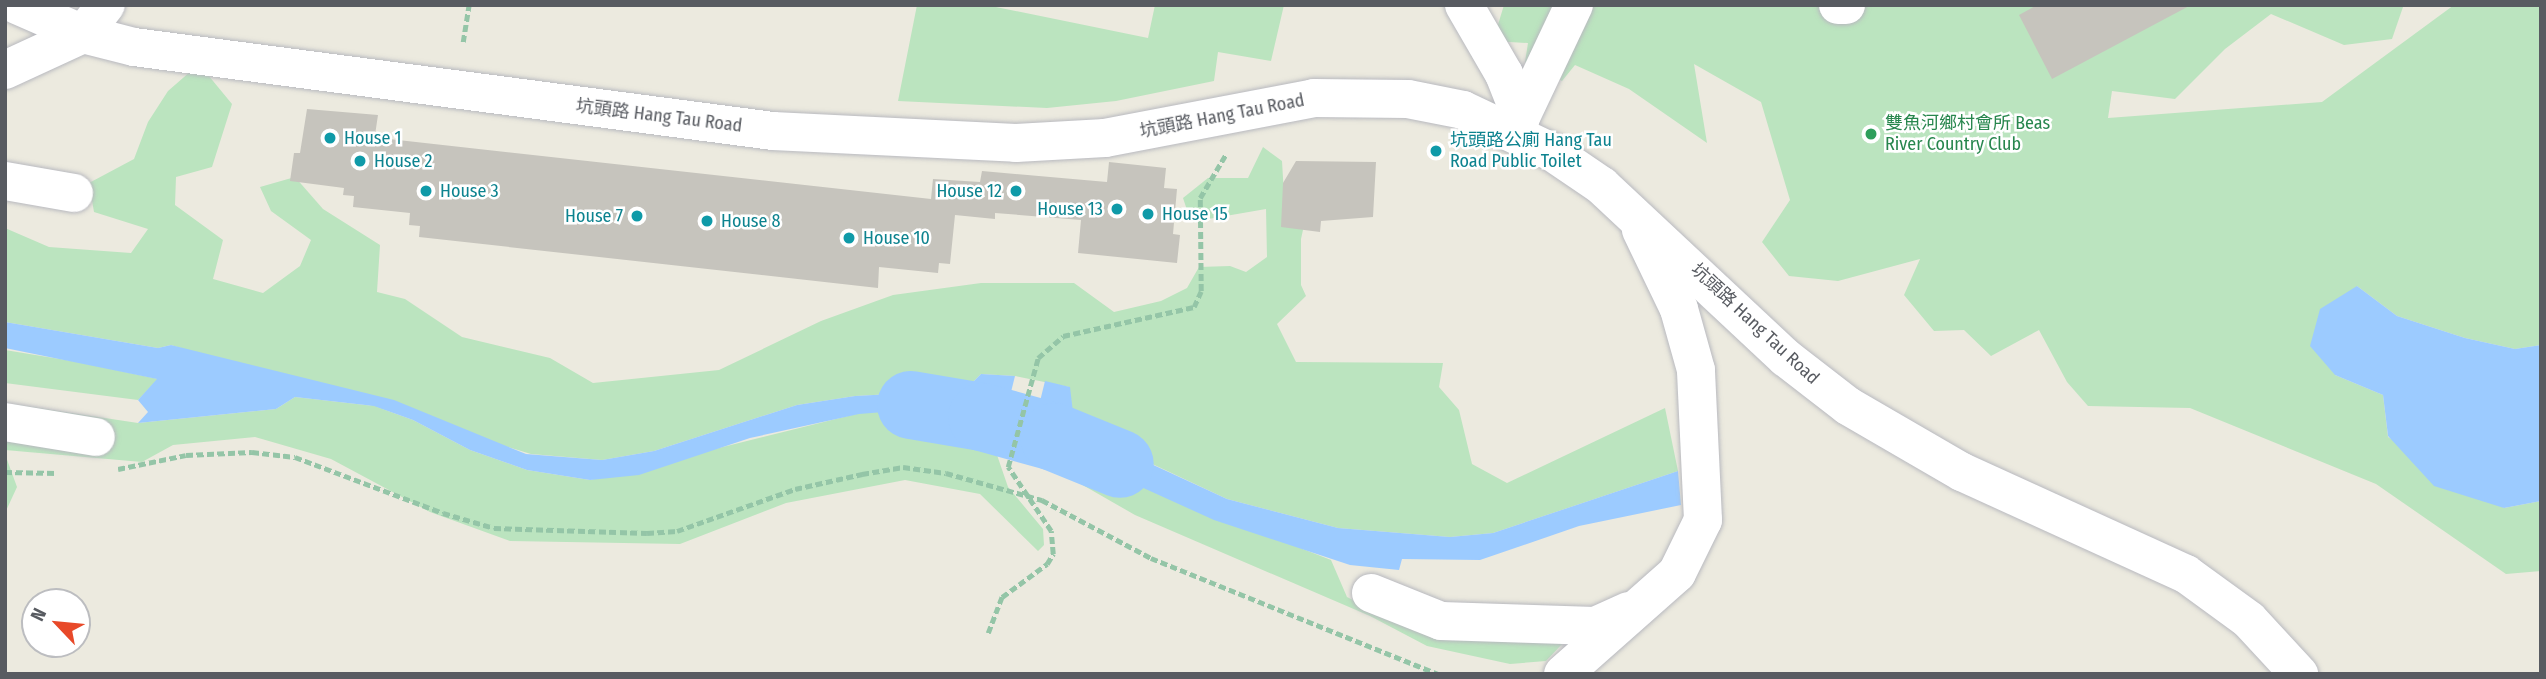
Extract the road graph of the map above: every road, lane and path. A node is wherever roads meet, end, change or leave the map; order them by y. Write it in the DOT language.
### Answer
graph roads {
  1 [pos="17,5"];
  2 [pos="469,5"];
  3 [pos="1464,5"];
  4 [pos="1574,5"];
  5 [pos="1838,5"];
  6 [pos="1846,5"];
  7 [pos="95,20"];
  8 [pos="463,42"];
  9 [pos="5,70"];
  10 [pos="1519,125"];
  11 [pos="1226,154"];
  12 [pos="5,181"];
  13 [pos="74,193"];
  14 [pos="1633,212"];
  15 [pos="5,422"];
  16 [pos="96,437"];
  17 [pos="115,470"];
  18 [pos="5,472"];
  19 [pos="66,472"];
  20 [pos="1371,593"];
  21 [pos="1643,605"];
  22 [pos="988,633"];
  23 [pos="1438,674"];
  24 [pos="1563,674"];
  25 [pos="2299,674"];
  1 -- 7 [label="street, 坑頭路 Hang Tau Road"];
  2 -- 8 [label="path"];
  3 -- 10 [label="street"];
  4 -- 10 [label="street"];
  5 -- 6 [label="street"];
  7 -- 9 [label="street"];
  7 -- 10 [label="street, 坑頭路 Hang Tau Road"];
  10 -- 14 [label="street, 坑頭路 Hang Tau Road"];
  11 -- 22 [label="path"];
  12 -- 13 [label="street"];
  14 -- 21 [label="street"];
  14 -- 25 [label="street, 坑頭路 Hang Tau Road"];
  15 -- 16 [label="street"];
  17 -- 23 [label="path"];
  18 -- 19 [label="path"];
  20 -- 21 [label="street"];
  21 -- 24 [label="street"];
}
